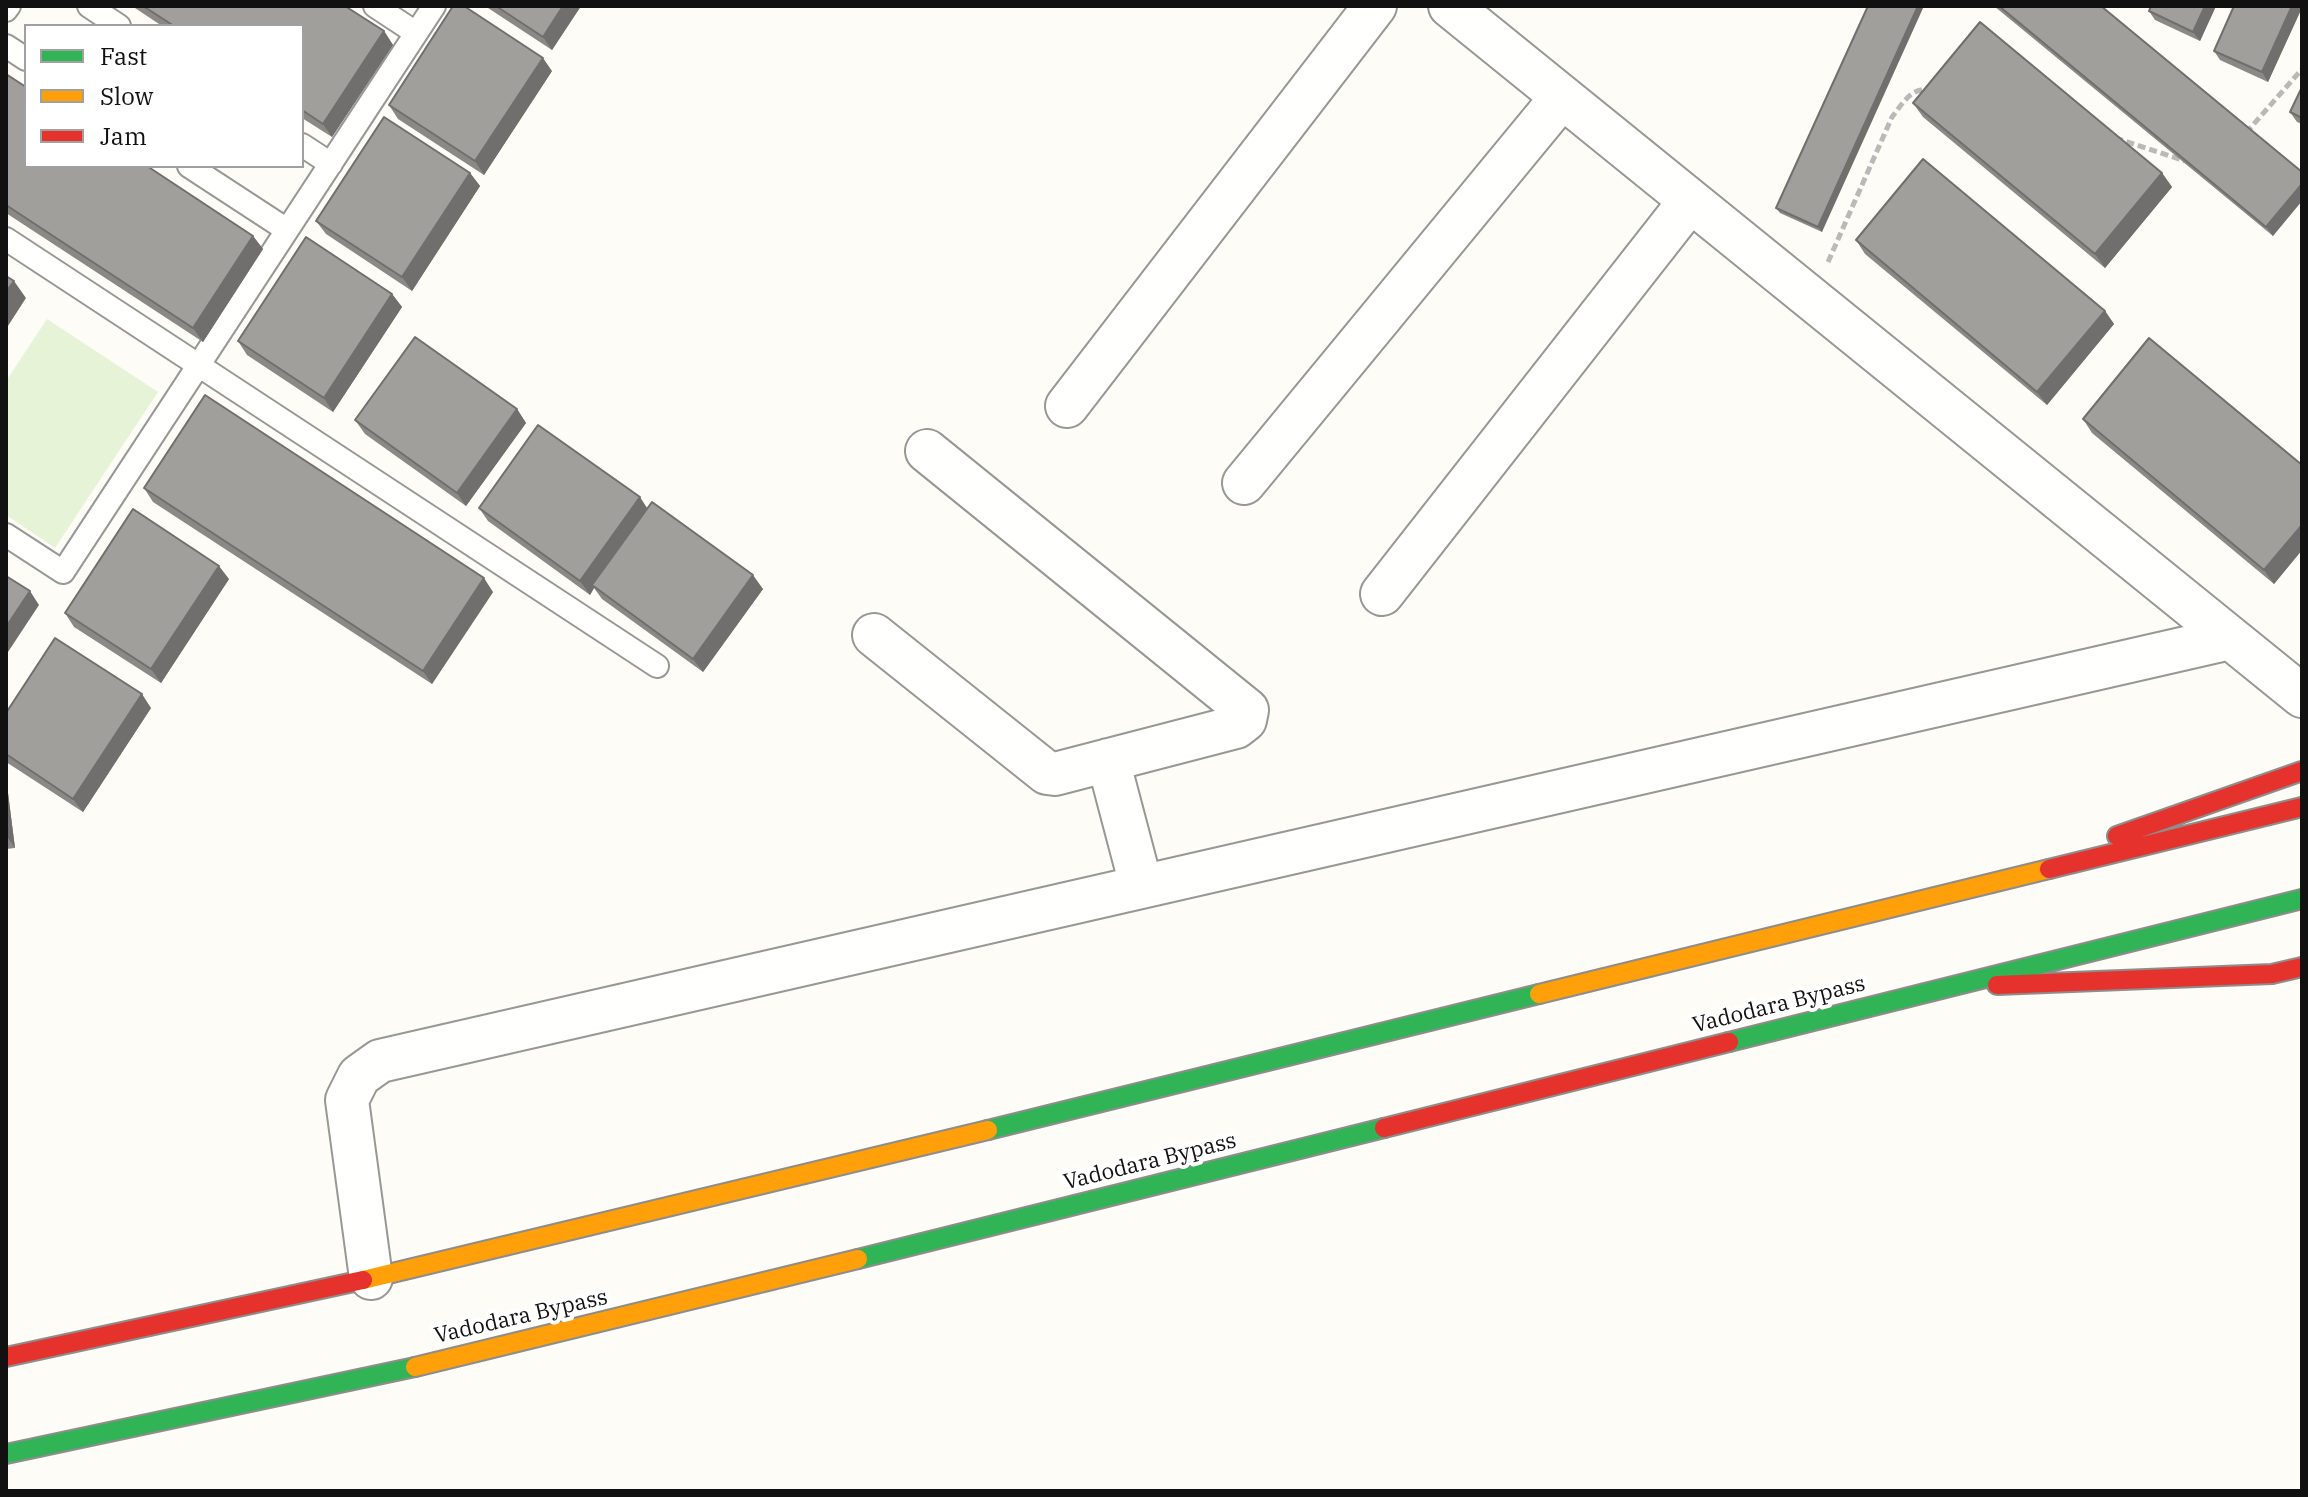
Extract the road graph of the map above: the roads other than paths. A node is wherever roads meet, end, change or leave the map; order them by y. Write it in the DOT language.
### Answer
graph roads {
  1 [pos="89,6"];
  2 [pos="375,6"];
  3 [pos="434,6"];
  4 [pos="1375,6"];
  5 [pos="1450,6"];
  6 [pos="116,24"];
  7 [pos="416,33"];
  8 [pos="6,46"];
  9 [pos="24,58"];
  10 [pos="1562,97"];
  11 [pos="304,146"];
  12 [pos="331,164"];
  13 [pos="192,168"];
  14 [pos="1690,201"];
  15 [pos="287,230"];
  16 [pos="6,239"];
  17 [pos="199,365"];
  18 [pos="1067,406"];
  19 [pos="927,451"];
  20 [pos="1244,483"];
  21 [pos="6,535"];
  22 [pos="1382,594"];
  23 [pos="874,635"];
  24 [pos="2230,638"];
  25 [pos="657,666"];
  26 [pos="2299,688"];
  27 [pos="1108,760"];
  28 [pos="2302,771"];
  29 [pos="2302,807"];
  30 [pos="1141,885"];
  31 [pos="1956,892"];
  32 [pos="2302,899"];
  33 [pos="2302,967"];
  34 [pos="2272,974"];
  35 [pos="2302,974"];
  36 [pos="1948,988"];
  37 [pos="371,1278"];
  38 [pos="6,1357"];
  39 [pos="6,1454"];
  1 -- 6 [label="lane"];
  2 -- 7 [label="lane"];
  3 -- 7 [label="lane"];
  4 -- 18 [label="street"];
  5 -- 10 [label="street"];
  7 -- 12 [label="lane"];
  8 -- 9 [label="lane"];
  10 -- 14 [label="street"];
  10 -- 20 [label="street"];
  11 -- 12 [label="lane"];
  12 -- 15 [label="lane"];
  13 -- 15 [label="lane"];
  14 -- 22 [label="street"];
  14 -- 24 [label="street"];
  15 -- 17 [label="lane"];
  16 -- 17 [label="lane"];
  17 -- 21 [label="lane"];
  17 -- 25 [label="lane"];
  19 -- 27 [label="street"];
  23 -- 27 [label="street"];
  24 -- 26 [label="street"];
  24 -- 30 [label="street"];
  27 -- 30 [label="street"];
  28 -- 31 [label="main road"];
  29 -- 31 [label="main road"];
  30 -- 37 [label="street"];
  31 -- 37 [label="main road"];
  32 -- 36 [label="main road, Vadodara Bypass"];
  33 -- 34 [label="main road"];
  34 -- 35 [label="main road"];
  34 -- 36 [label="main road"];
  36 -- 39 [label="main road, Vadodara Bypass"];
  37 -- 38 [label="main road"];
}
